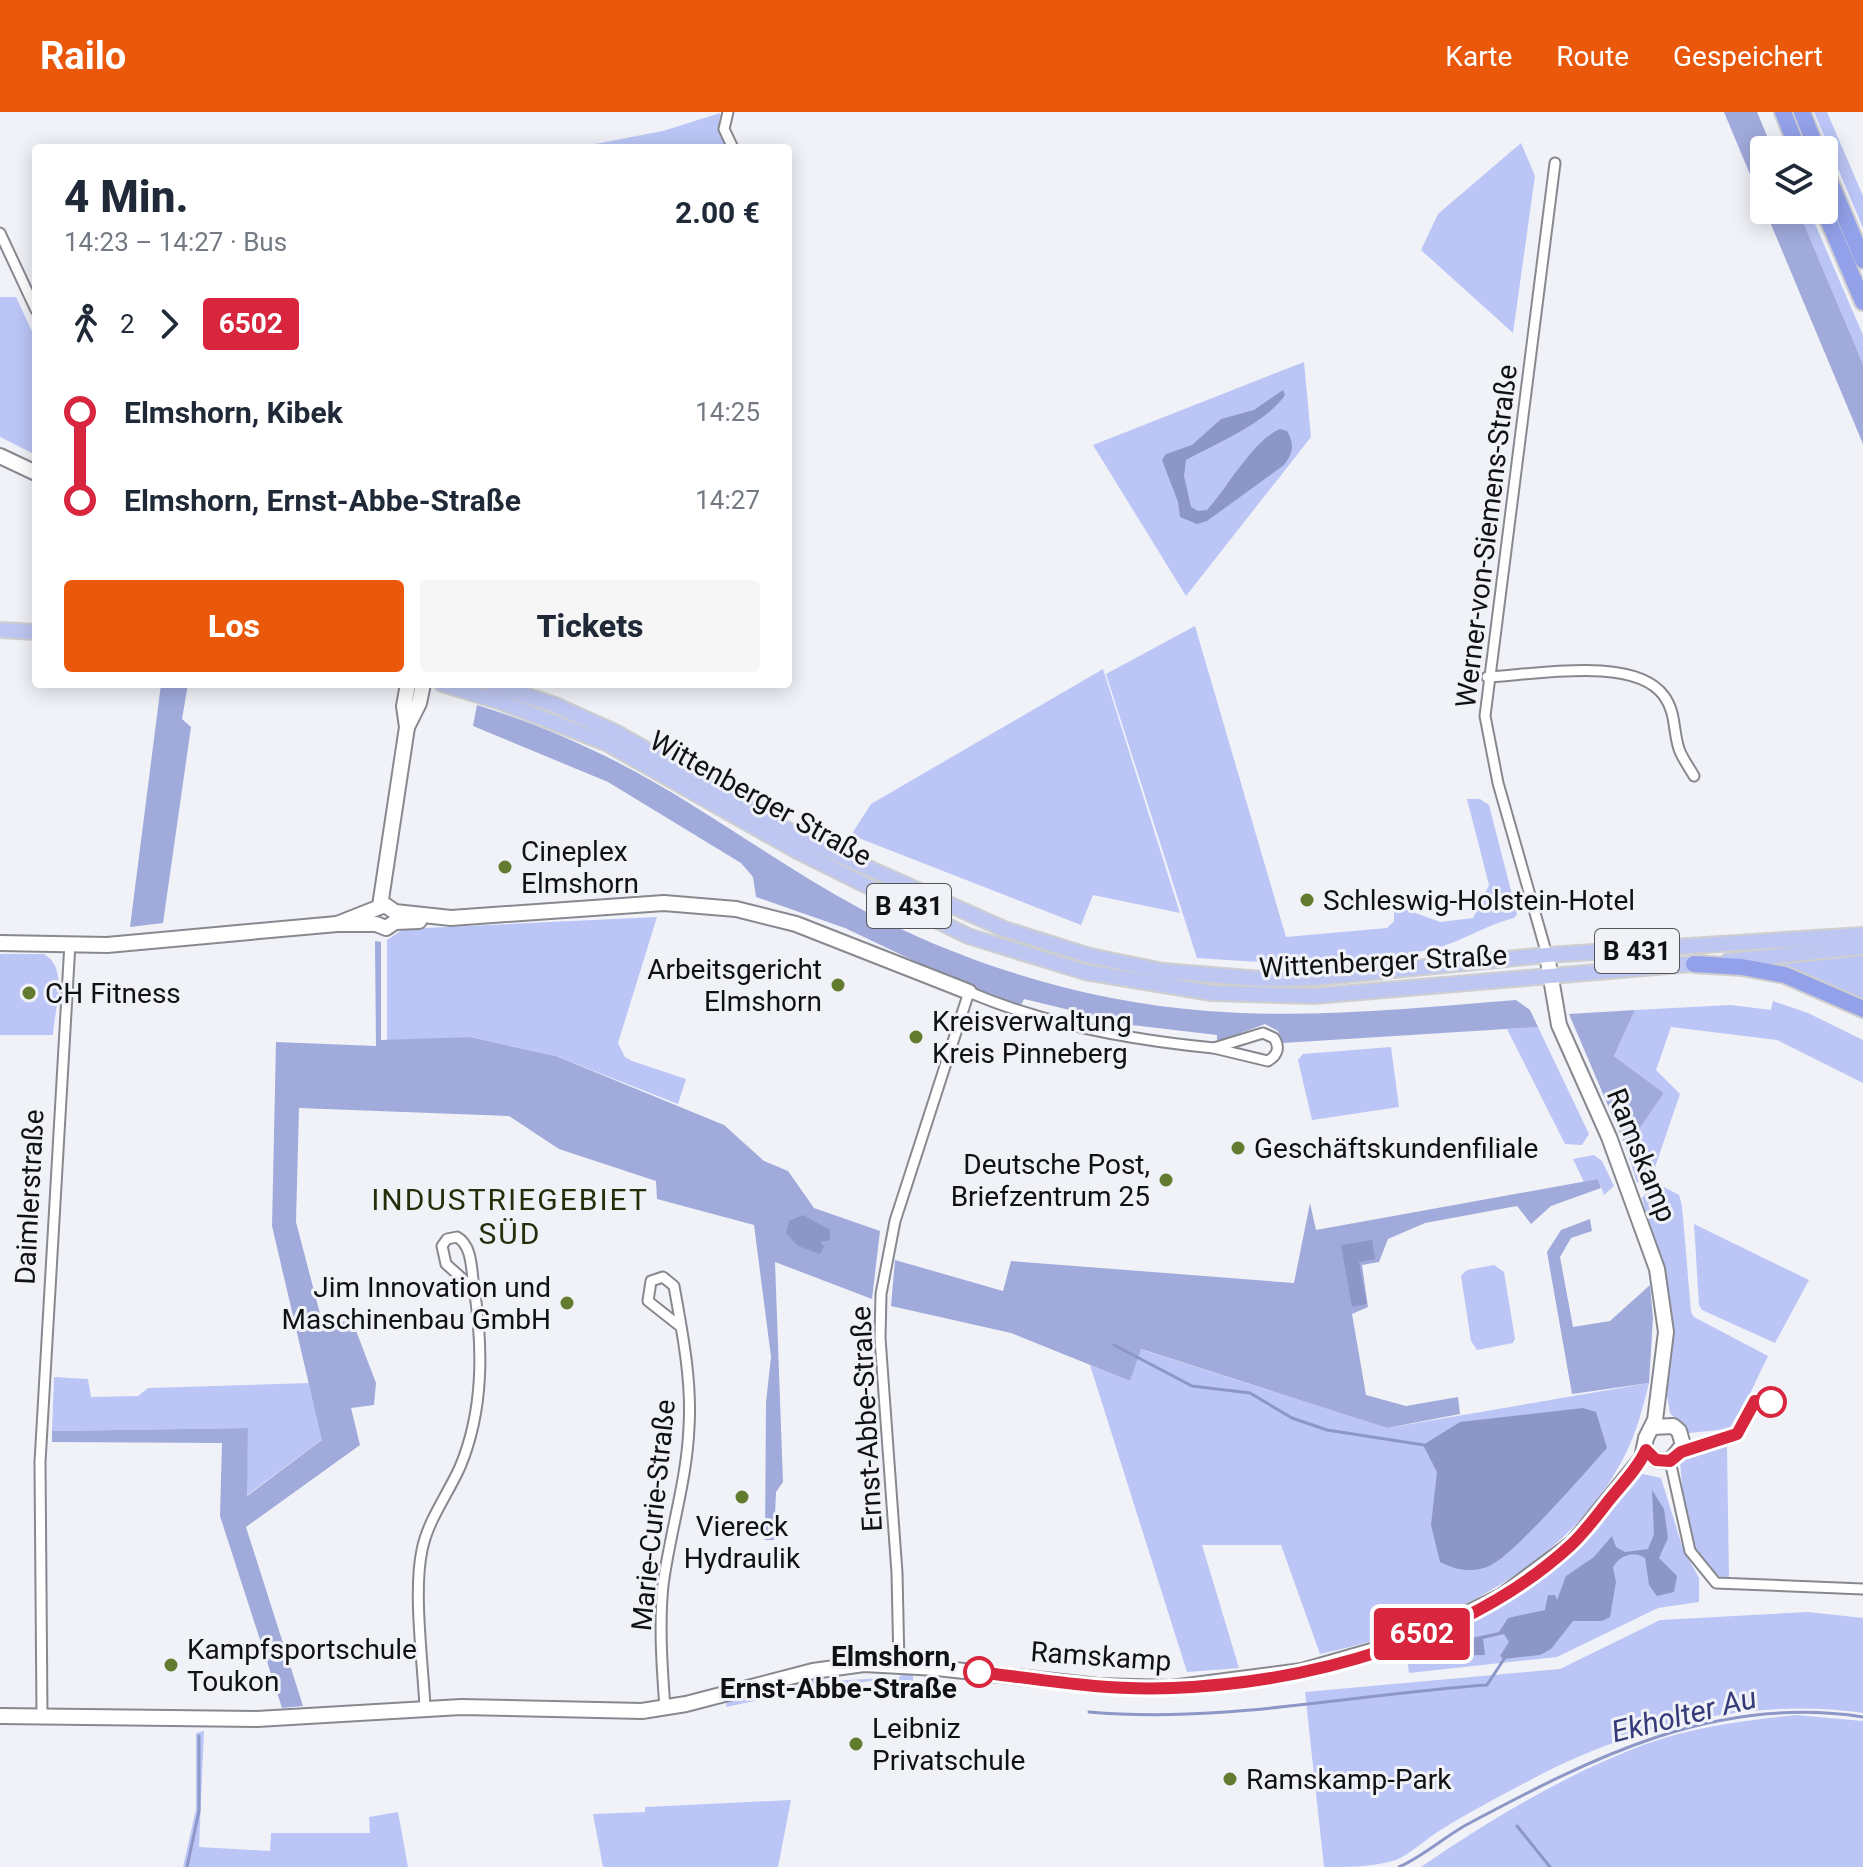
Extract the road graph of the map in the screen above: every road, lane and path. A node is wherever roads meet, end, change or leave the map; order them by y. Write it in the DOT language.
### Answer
graph roads {
  1 [pos="728,112"];
  2 [pos="1783,112"];
  3 [pos="1802,112"];
  4 [pos="1792,136"];
  5 [pos="1811,136"];
  6 [pos="731,144"];
  7 [pos="1555,163"];
  8 [pos="1838,200"];
  9 [pos="1830,224"];
  10 [pos="0,233"];
  11 [pos="1863,260"];
  12 [pos="32,301"];
  13 [pos="1863,302"];
  14 [pos="0,456"];
  15 [pos="32,471"];
  16 [pos="0,630"];
  17 [pos="32,632"];
  18 [pos="1487,677"];
  19 [pos="407,688"];
  20 [pos="422,688"];
  21 [pos="455,688"];
  22 [pos="503,688"];
  23 [pos="523,688"];
  24 [pos="555,705"];
  25 [pos="407,727"];
  26 [pos="1694,776"];
  27 [pos="385,914"];
  28 [pos="1863,935"];
  29 [pos="0,943"];
  30 [pos="70,943"];
  31 [pos="1863,947"];
  32 [pos="1547,955"];
  33 [pos="1694,964"];
  34 [pos="1550,977"];
  35 [pos="969,992"];
  36 [pos="1863,1009"];
  37 [pos="1214,1048"];
  38 [pos="474,1289"];
  39 [pos="681,1327"];
  40 [pos="1660,1425"];
  41 [pos="1646,1450"];
  42 [pos="1670,1461"];
  43 [pos="1863,1589"];
  44 [pos="899,1665"];
  45 [pos="425,1708"];
  46 [pos="665,1708"];
  47 [pos="0,1716"];
  48 [pos="42,1716"];
  1 -- 6 [label="street"];
  2 -- 4 [label="highway"];
  3 -- 5 [label="highway"];
  7 -- 18 [label="street, Werner-von-Siemens-Straße"];
  8 -- 11 [label="highway"];
  9 -- 13 [label="highway"];
  10 -- 12 [label="street"];
  14 -- 15 [label="street"];
  16 -- 17 [label="main road"];
  18 -- 26 [label="street"];
  18 -- 32 [label="street, Werner-von-Siemens-Straße"];
  19 -- 25 [label="street"];
  20 -- 25 [label="street"];
  21 -- 34 [label="main road, Wittenberger Straße / B 431"];
  22 -- 24 [label="main road, Wittenberger Straße / B 431"];
  23 -- 24 [label="street"];
  24 -- 32 [label="main road, Wittenberger Straße / B 431"];
  25 -- 27 [label="street"];
  27 -- 30 [label="street"];
  27 -- 35 [label="street"];
  28 -- 32 [label="main road, Wittenberger Straße / B 431"];
  29 -- 30 [label="street"];
  30 -- 48 [label="street, Daimlerstraße"];
  31 -- 33 [label="main road, Wittenberger Straße / B 431"];
  32 -- 34 [label="street, Ramskamp"];
  33 -- 34 [label="main road, Wittenberger Straße / B 431"];
  33 -- 36 [label="highway"];
  34 -- 40 [label="street, Ramskamp"];
  35 -- 37 [label="street"];
  35 -- 44 [label="street, Ernst-Abbe-Straße"];
  37 -- 37 [label="street"];
  38 -- 38 [label="street"];
  38 -- 45 [label="street"];
  39 -- 39 [label="street, Marie-Curie-Straße"];
  39 -- 46 [label="street, Marie-Curie-Straße"];
  40 -- 41 [label="street, Ramskamp"];
  40 -- 42 [label="street, Ramskamp"];
  41 -- 42 [label="street"];
  41 -- 44 [label="street, Ramskamp"];
  42 -- 43 [label="street"];
  44 -- 46 [label="street, Ramskamp"];
  45 -- 46 [label="street, Ramskamp"];
  45 -- 48 [label="street, Ramskamp"];
  47 -- 48 [label="street, Ramskamp"];
}
